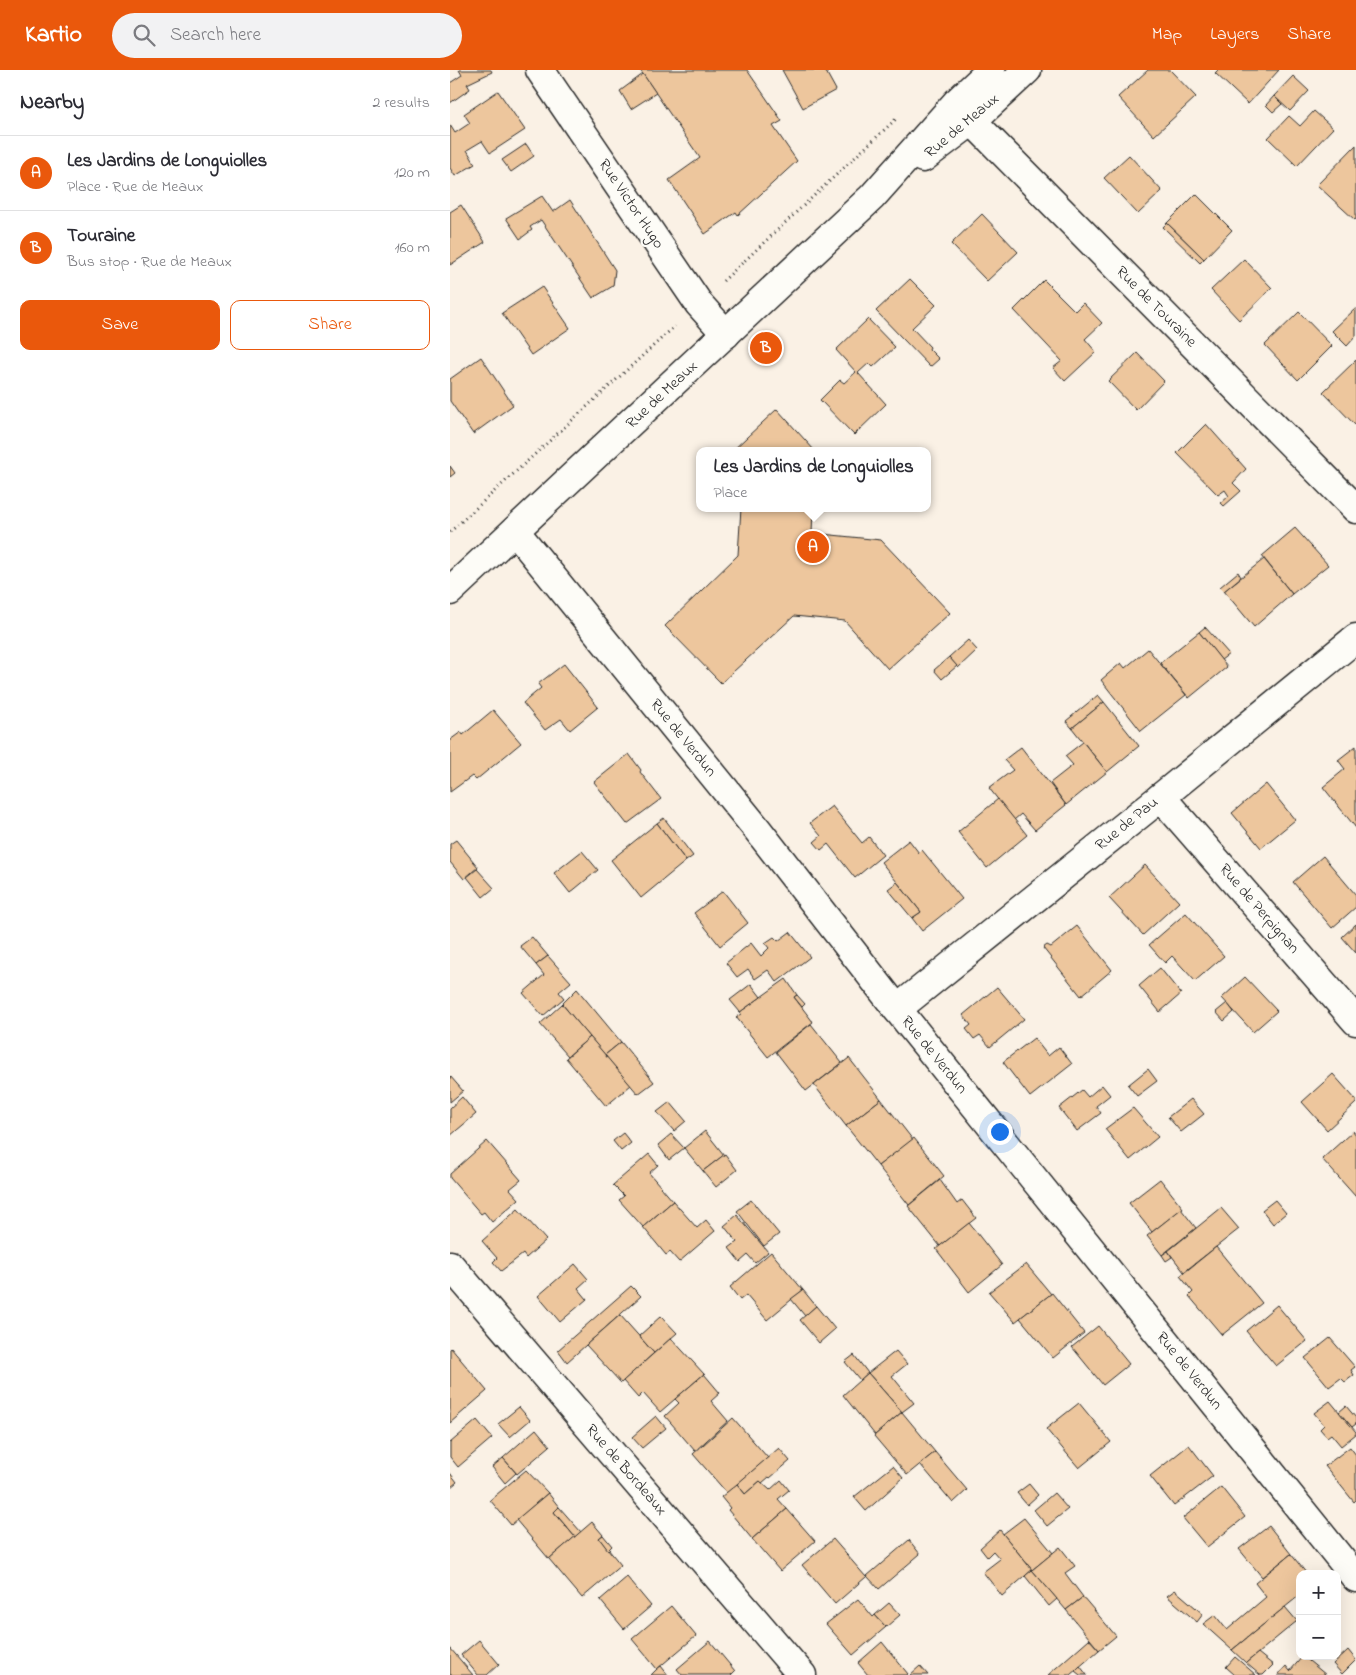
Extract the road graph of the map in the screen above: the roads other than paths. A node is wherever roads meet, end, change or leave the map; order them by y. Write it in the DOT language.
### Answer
graph roads {
  1 [pos="540,70"];
  2 [pos="991,70"];
  3 [pos="1027,70"];
  4 [pos="964,112"];
  5 [pos="726,334"];
  6 [pos="1356,509"];
  7 [pos="515,531"];
  8 [pos="450,591"];
  9 [pos="1356,638"];
  10 [pos="1162,797"];
  11 [pos="896,1009"];
  12 [pos="1356,1021"];
  13 [pos="450,1265"];
  14 [pos="1356,1578"];
  15 [pos="802,1675"];
  1 -- 5 [label="street, Rue Victor Hugo"];
  2 -- 4 [label="street, Rue de Meaux"];
  3 -- 4 [label="street, Rue de Meaux"];
  4 -- 5 [label="street, Rue de Meaux"];
  4 -- 6 [label="street, Rue de Touraine"];
  5 -- 7 [label="street, Rue de Meaux"];
  7 -- 8 [label="street, Rue de Meaux"];
  7 -- 11 [label="street, Rue de Verdun"];
  9 -- 10 [label="street, Rue de Pau"];
  10 -- 11 [label="street, Rue de Pau"];
  10 -- 12 [label="street, Rue de Perpignan"];
  11 -- 14 [label="street, Rue de Verdun"];
  13 -- 15 [label="street, Rue de Bordeaux"];
}
